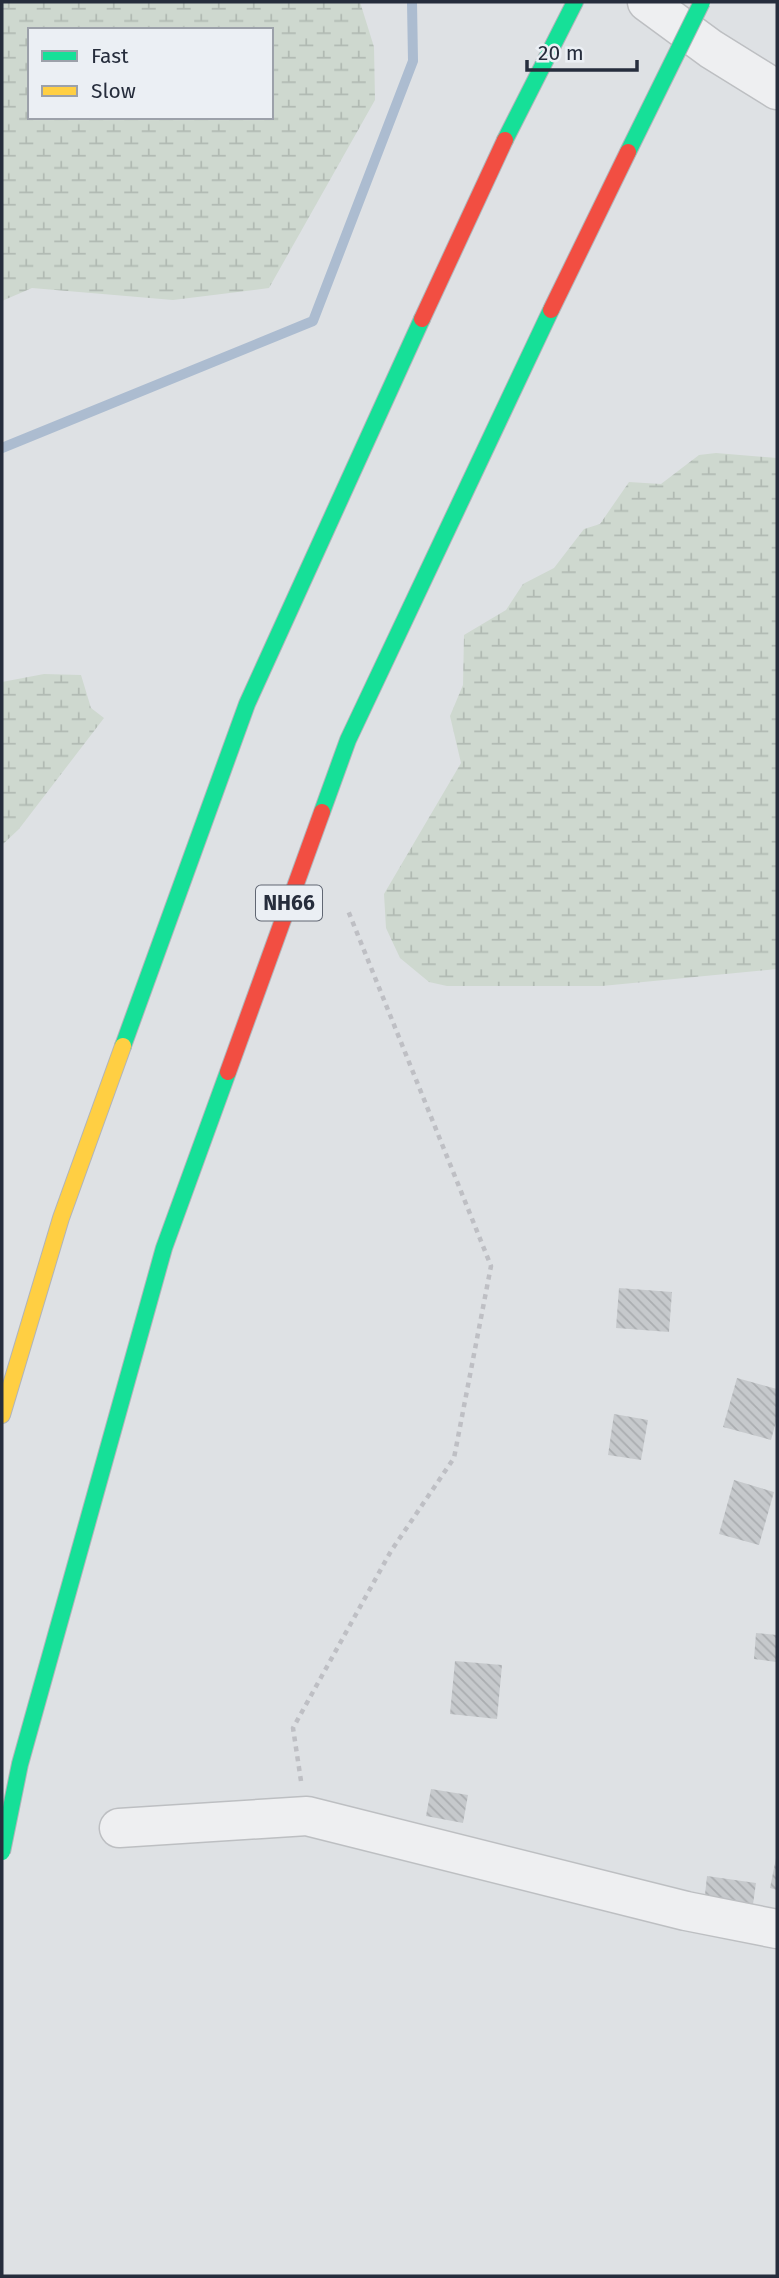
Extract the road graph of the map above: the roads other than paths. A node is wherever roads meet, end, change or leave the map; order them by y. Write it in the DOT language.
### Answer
graph roads {
  1 [pos="575,2"];
  2 [pos="648,2"];
  3 [pos="702,2"];
  4 [pos="777,90"];
  5 [pos="2,1415"];
  6 [pos="119,1828"];
  7 [pos="2,1852"];
  8 [pos="777,1929"];
  1 -- 5 [label="highway"];
  2 -- 4 [label="street"];
  3 -- 7 [label="highway, NH66, bridge"];
  6 -- 8 [label="street"];
}
